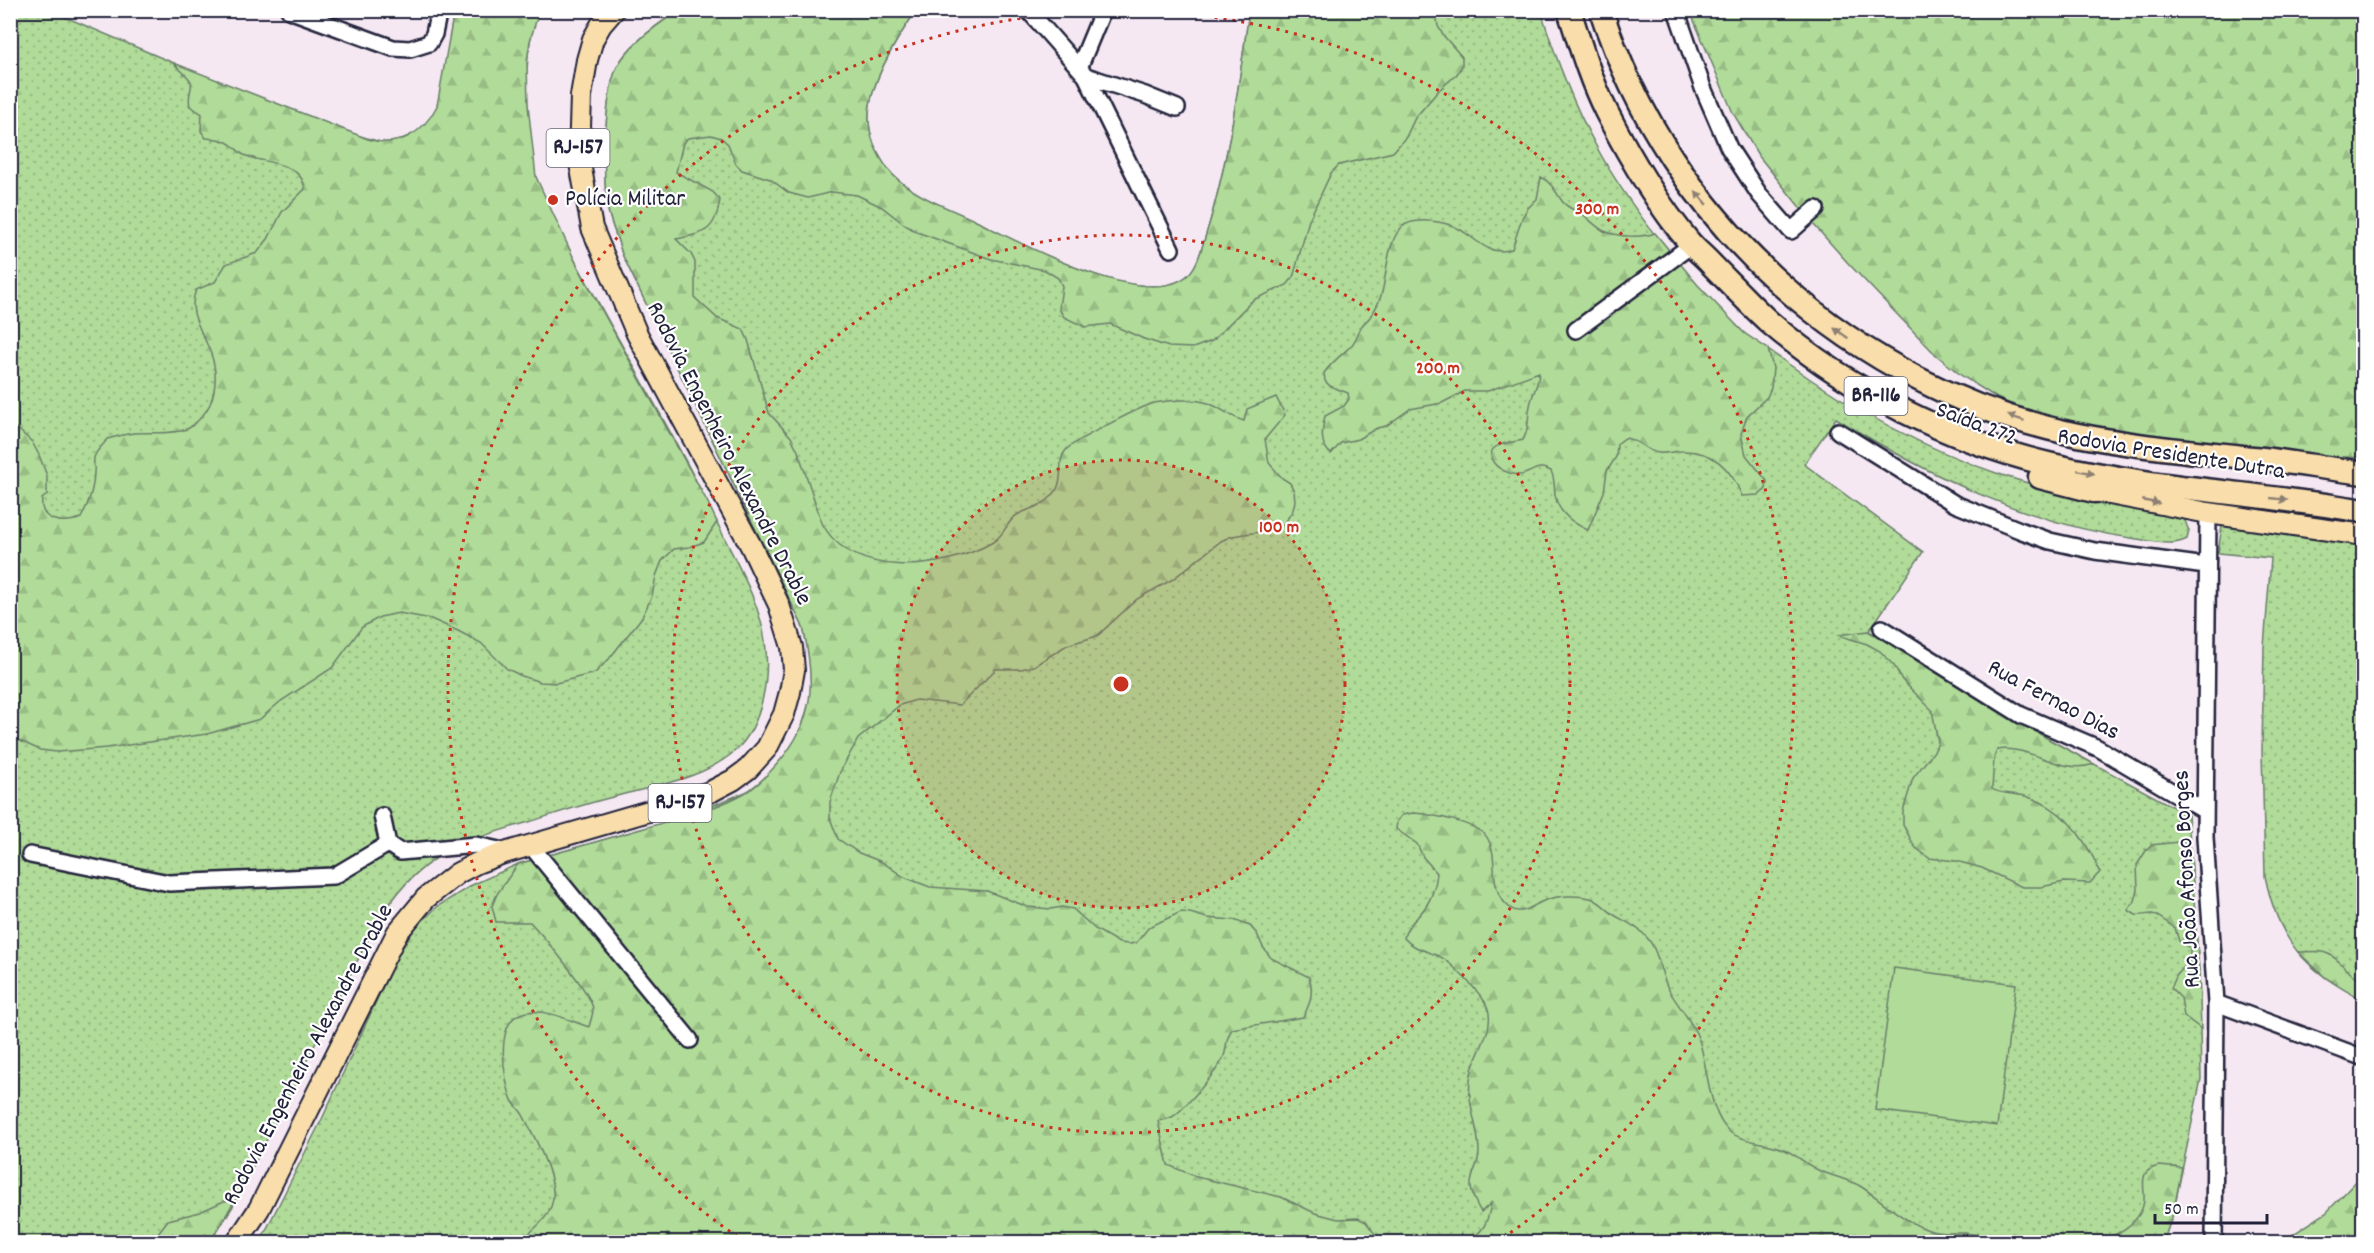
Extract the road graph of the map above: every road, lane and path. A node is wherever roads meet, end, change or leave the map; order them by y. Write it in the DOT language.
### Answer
graph roads {
  1 [pos="289,10"];
  2 [pos="439,10"];
  3 [pos="1028,10"];
  4 [pos="1103,10"];
  5 [pos="1557,10"];
  6 [pos="1569,10"];
  7 [pos="1601,10"];
  8 [pos="1676,10"];
  9 [pos="608,13"];
  10 [pos="1083,72"];
  11 [pos="1177,108"];
  12 [pos="1815,209"];
  13 [pos="1171,249"];
  14 [pos="1686,249"];
  15 [pos="1576,330"];
  16 [pos="1838,431"];
  17 [pos="2364,473"];
  18 [pos="2094,491"];
  19 [pos="2364,511"];
  20 [pos="2208,513"];
  21 [pos="2364,534"];
  22 [pos="2206,566"];
  23 [pos="1882,628"];
  24 [pos="2205,811"];
  25 [pos="382,816"];
  26 [pos="388,844"];
  27 [pos="531,846"];
  28 [pos="508,852"];
  29 [pos="30,855"];
  30 [pos="2216,1003"];
  31 [pos="690,1040"];
  32 [pos="2364,1058"];
  33 [pos="237,1242"];
  34 [pos="2214,1242"];
  1 -- 2 [label="street"];
  3 -- 10 [label="street"];
  4 -- 10 [label="street"];
  5 -- 14 [label="highway, Saída 272"];
  6 -- 19 [label="highway, Rodovia Presidente Dutra / BR-116, one-way"];
  17 -- 7 [label="highway, Rodovia Presidente Dutra / BR-116, one-way"];
  8 -- 12 [label="street"];
  9 -- 27 [label="main road, Rodovia Engenheiro Alexandre Drable / RJ-157"];
  10 -- 11 [label="street"];
  10 -- 13 [label="street"];
  14 -- 15 [label="street"];
  14 -- 18 [label="highway, Saída 272"];
  16 -- 22 [label="street"];
  18 -- 20 [label="main road, one-way"];
  20 -- 21 [label="main road"];
  20 -- 22 [label="street, Rua João Afonso Borges"];
  22 -- 24 [label="street, Rua João Afonso Borges"];
  23 -- 24 [label="street, Rua Fernao Dias"];
  24 -- 30 [label="street, Rua João Afonso Borges"];
  25 -- 26 [label="street"];
  26 -- 28 [label="street"];
  26 -- 29 [label="street"];
  27 -- 28 [label="main road, Rodovia Engenheiro Alexandre Drable / RJ-157"];
  27 -- 31 [label="street"];
  28 -- 33 [label="main road, Rodovia Engenheiro Alexandre Drable / RJ-157"];
  30 -- 32 [label="street"];
  30 -- 34 [label="street, Rua João Afonso Borges"];
}
